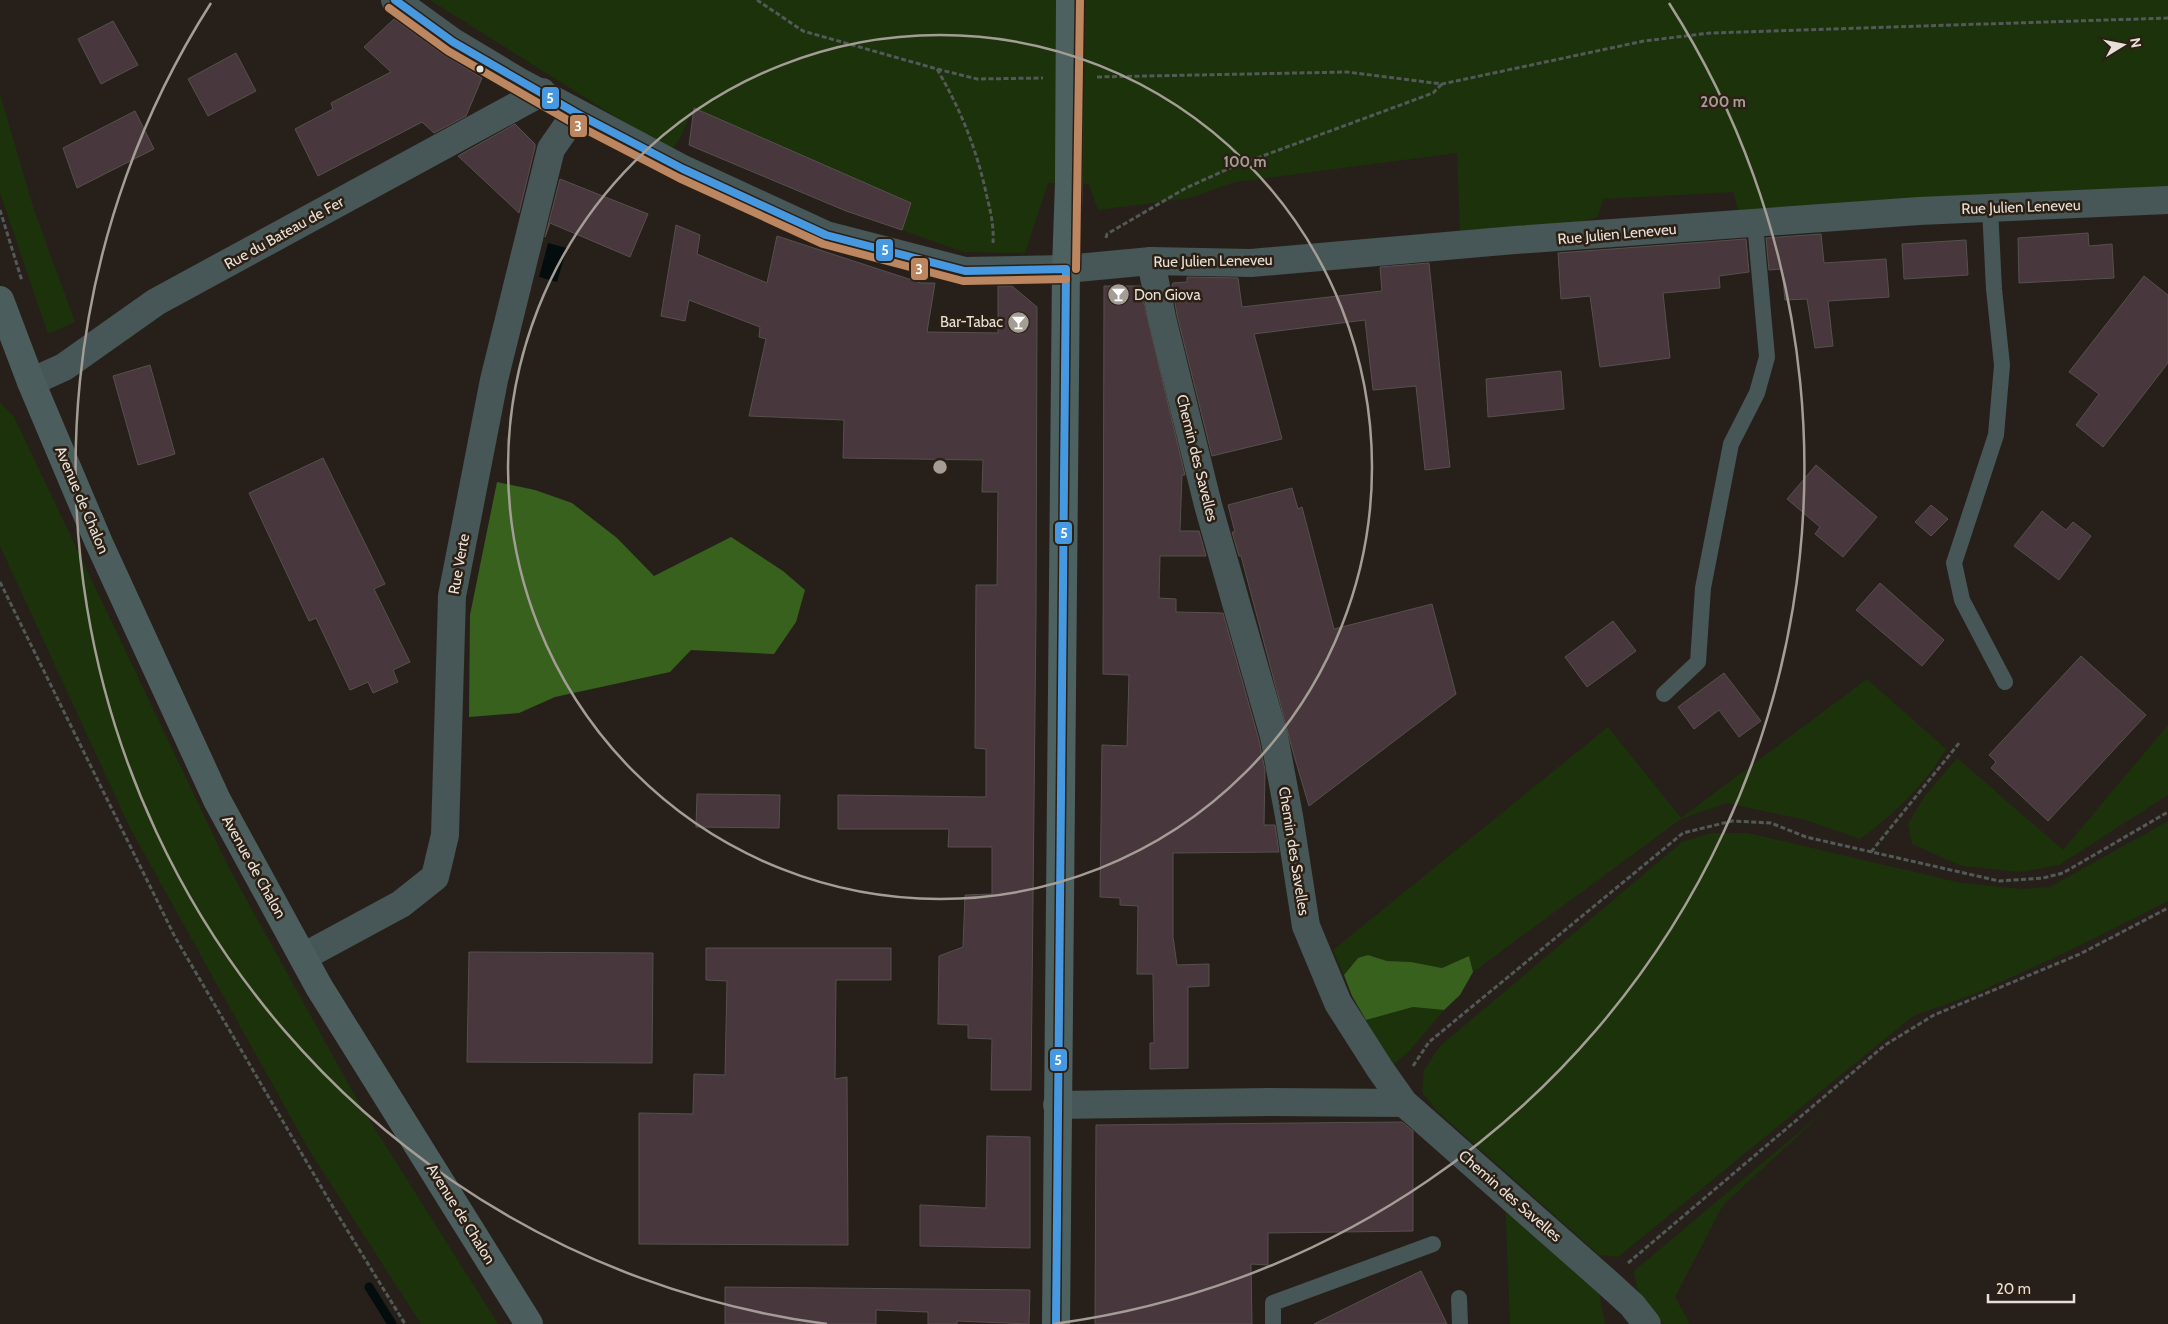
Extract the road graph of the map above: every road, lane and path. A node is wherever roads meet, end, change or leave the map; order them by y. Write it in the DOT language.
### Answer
graph roads {
  1 [pos="395,0"];
  2 [pos="757,0"];
  3 [pos="1070,0"];
  4 [pos="2168,18"];
  5 [pos="937,69"];
  6 [pos="1087,77"];
  7 [pos="1047,78"];
  8 [pos="1442,84"];
  9 [pos="542,92"];
  10 [pos="576,113"];
  11 [pos="2168,200"];
  12 [pos="1990,208"];
  13 [pos="1755,223"];
  14 [pos="1151,261"];
  15 [pos="1099,265"];
  16 [pos="1066,269"];
  17 [pos="990,271"];
  18 [pos="0,300"];
  19 [pos="31,382"];
  20 [pos="0,582"];
  21 [pos="2005,682"];
  22 [pos="1664,694"];
  23 [pos="1960,742"];
  24 [pos="2168,812"];
  25 [pos="1870,852"];
  26 [pos="2168,908"];
  27 [pos="303,957"];
  28 [pos="1404,1103"];
  29 [pos="1057,1105"];
  30 [pos="1433,1244"];
  31 [pos="1609,1284"];
  32 [pos="1459,1298"];
  33 [pos="405,1324"];
  34 [pos="529,1324"];
  35 [pos="1056,1324"];
  36 [pos="1273,1324"];
  37 [pos="1460,1324"];
  38 [pos="1647,1324"];
  1 -- 9 [label="street, Rue Julien Leneveu"];
  2 -- 5 [label="path"];
  3 -- 16 [label="main road, bridge"];
  4 -- 8 [label="path"];
  5 -- 7 [label="path"];
  5 -- 17 [label="path"];
  6 -- 8 [label="path"];
  8 -- 15 [label="path"];
  9 -- 10 [label="street, Rue Julien Leneveu"];
  9 -- 19 [label="street, Rue du Bateau de Fer"];
  10 -- 17 [label="street, Rue Julien Leneveu"];
  10 -- 27 [label="street, Rue Verte"];
  11 -- 12 [label="street, Rue Julien Leneveu"];
  12 -- 13 [label="street, Rue Julien Leneveu"];
  12 -- 21 [label="lane"];
  13 -- 14 [label="street, Rue Julien Leneveu"];
  13 -- 22 [label="lane"];
  14 -- 15 [label="street, Rue Julien Leneveu"];
  14 -- 28 [label="street, Chemin des Savelles"];
  15 -- 16 [label="street, Rue Julien Leneveu"];
  16 -- 17 [label="street, Rue Julien Leneveu"];
  16 -- 29 [label="main road"];
  18 -- 19 [label="main road, Avenue de Chalon"];
  19 -- 27 [label="main road, Avenue de Chalon"];
  20 -- 33 [label="path"];
  23 -- 25 [label="path"];
  24 -- 25 [label="path"];
  25 -- 28 [label="path"];
  26 -- 31 [label="path"];
  27 -- 34 [label="main road, Avenue de Chalon"];
  28 -- 29 [label="street"];
  28 -- 31 [label="street, Chemin des Savelles"];
  29 -- 35 [label="main road"];
  30 -- 36 [label="lane"];
  31 -- 38 [label="street, Chemin des Savelles"];
  32 -- 37 [label="lane"];
}
